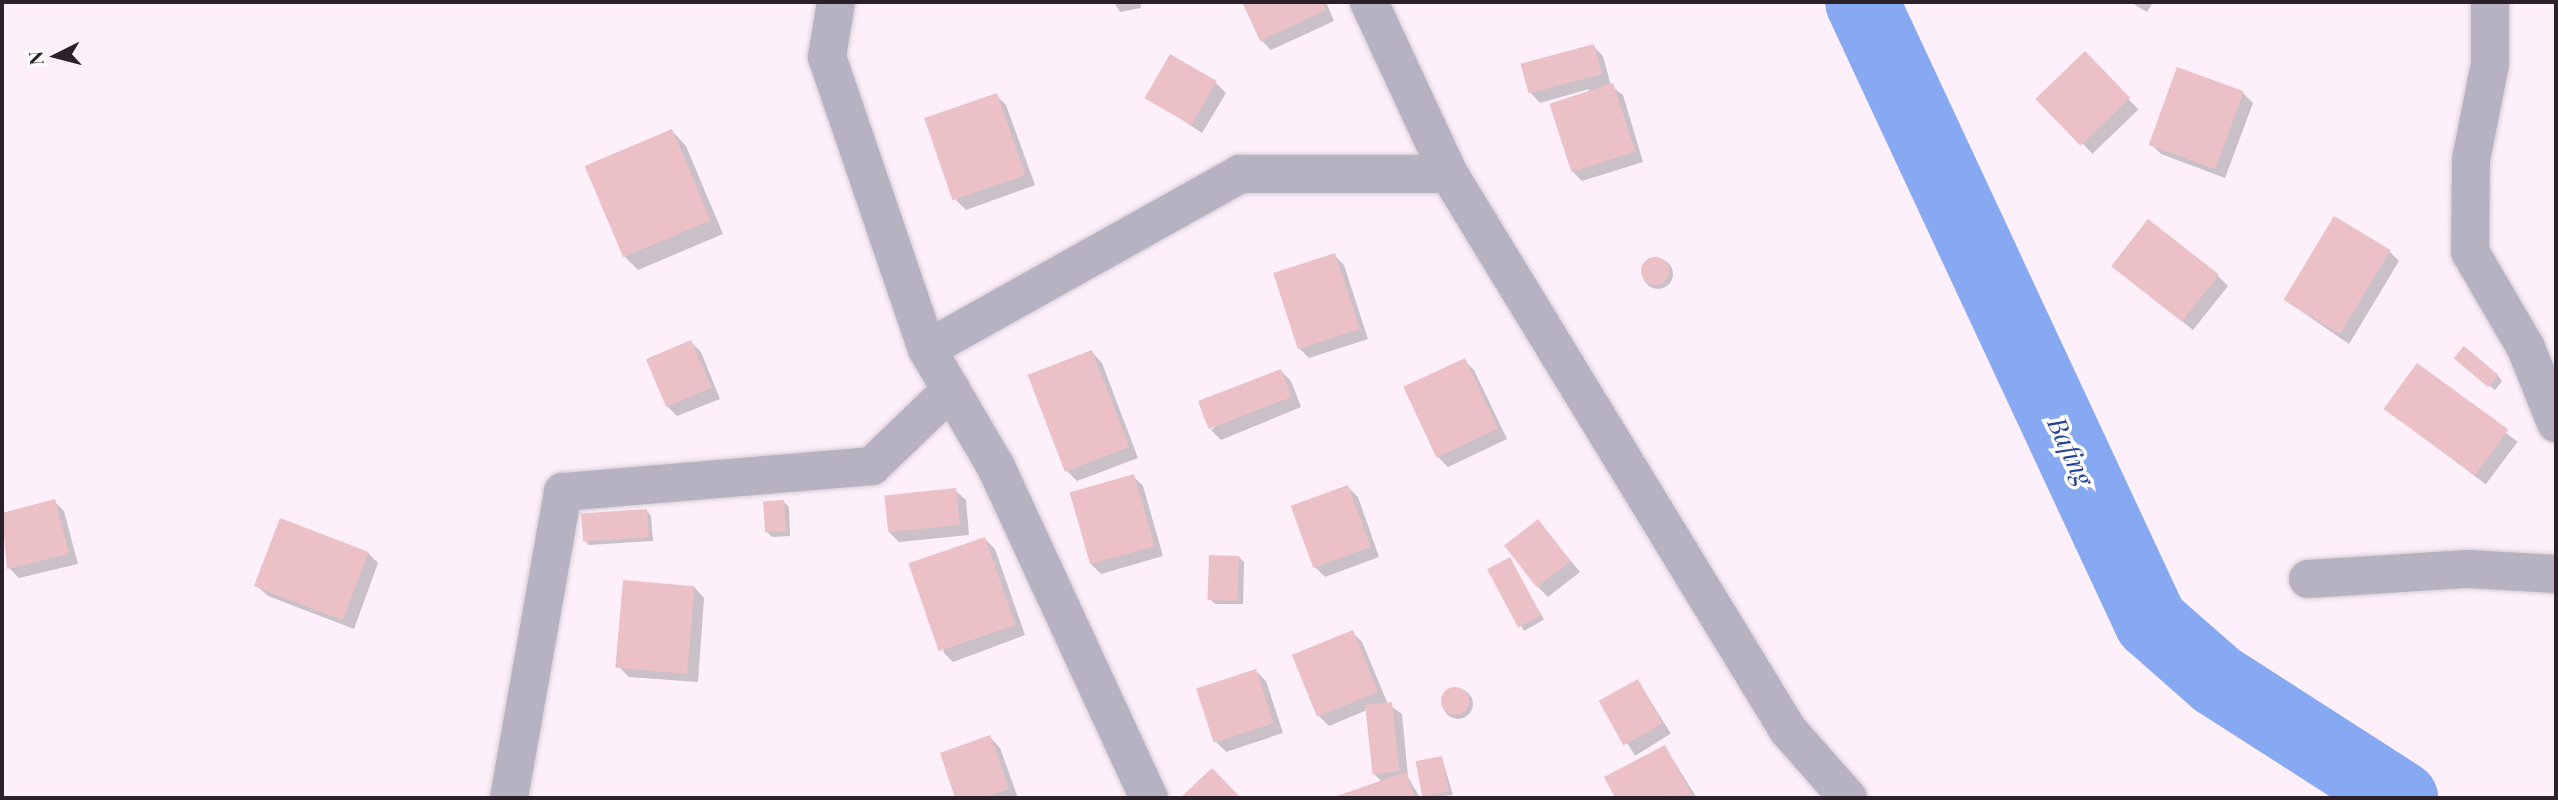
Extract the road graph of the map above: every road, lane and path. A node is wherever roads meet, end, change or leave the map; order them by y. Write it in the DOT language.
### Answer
graph roads {
  1 [pos="836,2"];
  2 [pos="1369,2"];
  3 [pos="2485,7"];
  4 [pos="1449,174"];
  5 [pos="927,349"];
  6 [pos="951,390"];
  7 [pos="2556,423"];
  8 [pos="2556,574"];
  9 [pos="2308,579"];
  10 [pos="509,798"];
  11 [pos="1149,798"];
  12 [pos="1848,798"];
  1 -- 5 [label="street"];
  2 -- 4 [label="street"];
  3 -- 7 [label="street"];
  4 -- 5 [label="street"];
  4 -- 12 [label="street"];
  5 -- 6 [label="street"];
  6 -- 10 [label="street"];
  6 -- 11 [label="street"];
  8 -- 9 [label="street"];
}
